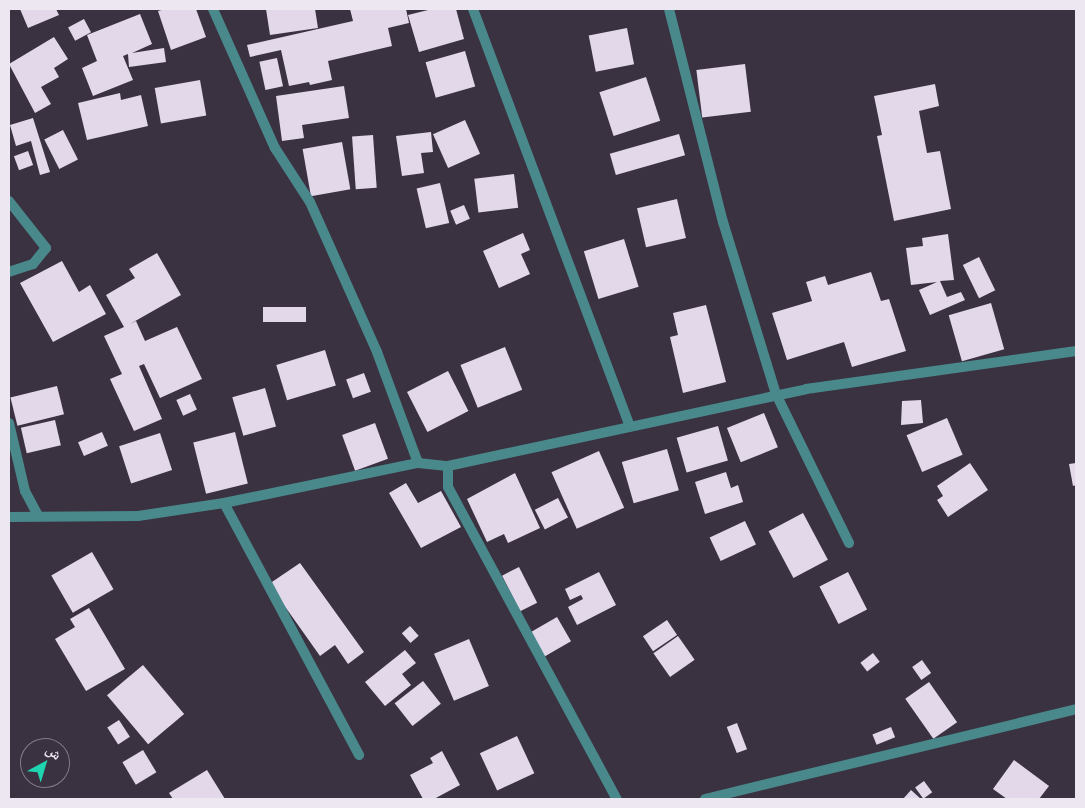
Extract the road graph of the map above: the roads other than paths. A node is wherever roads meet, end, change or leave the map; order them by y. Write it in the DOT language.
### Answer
graph roads {
  1 [pos="213,9"];
  2 [pos="474,9"];
  3 [pos="669,9"];
  4 [pos="9,200"];
  5 [pos="9,272"];
  6 [pos="1076,351"];
  7 [pos="776,394"];
  8 [pos="9,423"];
  9 [pos="630,426"];
  10 [pos="418,463"];
  11 [pos="448,466"];
  12 [pos="224,503"];
  13 [pos="38,514"];
  14 [pos="9,518"];
  15 [pos="849,543"];
  16 [pos="1076,709"];
  17 [pos="359,754"];
  18 [pos="617,799"];
  19 [pos="705,799"];
  1 -- 10 [label="street"];
  2 -- 9 [label="street"];
  3 -- 7 [label="street"];
  4 -- 5 [label="street"];
  6 -- 7 [label="street"];
  7 -- 9 [label="street"];
  7 -- 15 [label="street"];
  8 -- 13 [label="street"];
  9 -- 11 [label="street"];
  10 -- 11 [label="street"];
  10 -- 12 [label="street"];
  11 -- 18 [label="street"];
  12 -- 13 [label="street"];
  12 -- 17 [label="street"];
  13 -- 14 [label="street"];
  16 -- 19 [label="street"];
}
